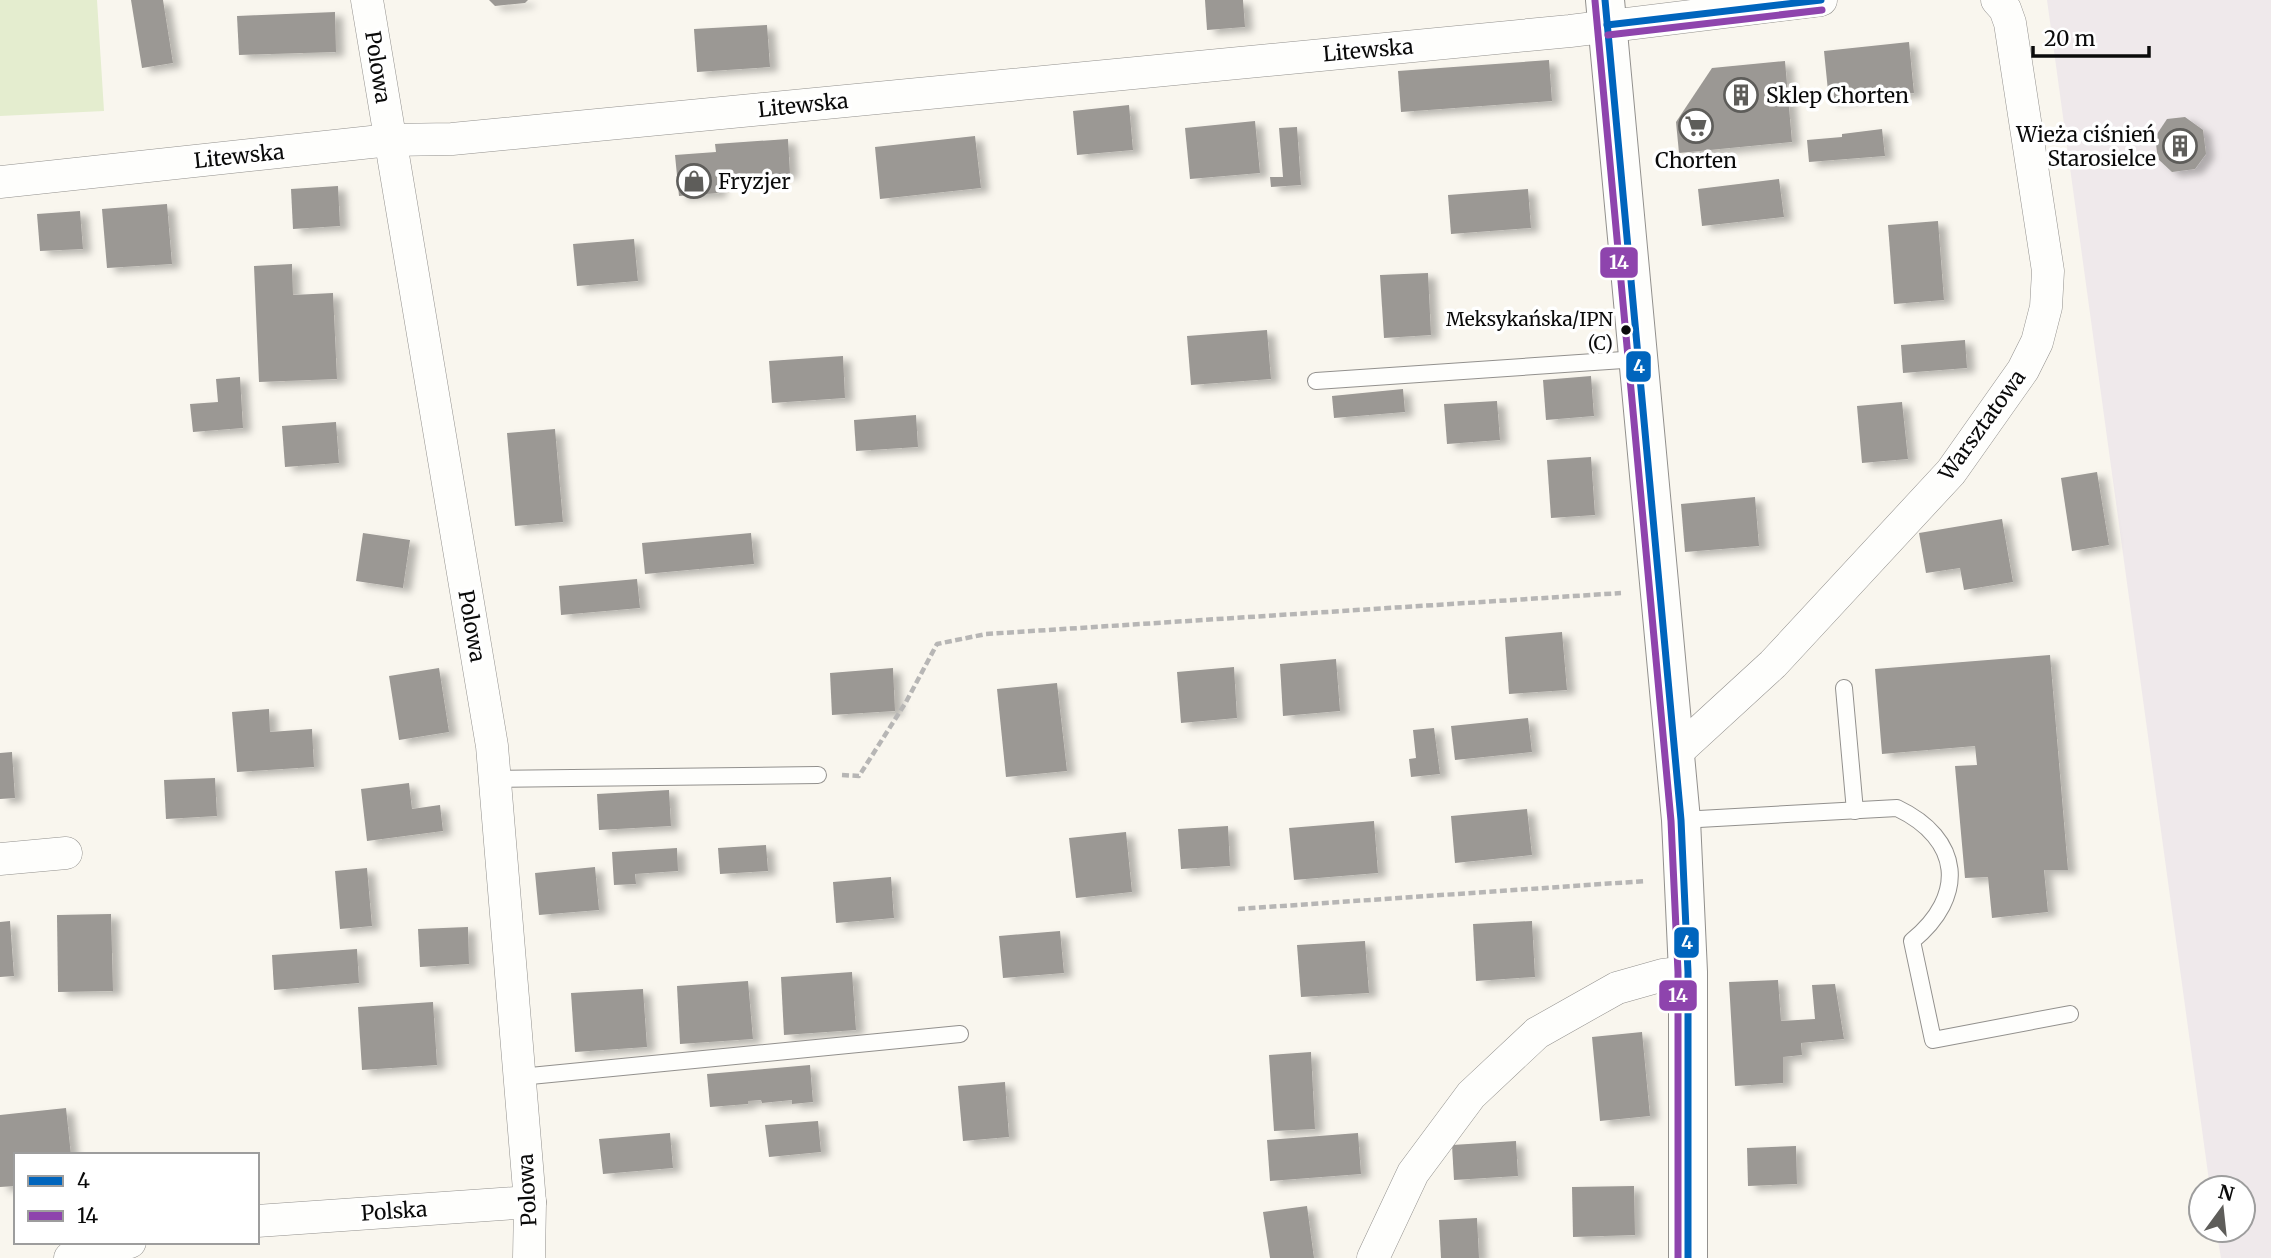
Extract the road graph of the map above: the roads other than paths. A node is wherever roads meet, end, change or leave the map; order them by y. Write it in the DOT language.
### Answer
graph roads {
  1 [pos="368,0"];
  2 [pos="1821,0"];
  3 [pos="1997,0"];
  4 [pos="1750,4"];
  5 [pos="1606,12"];
  6 [pos="390,140"];
  7 [pos="0,181"];
  8 [pos="1638,359"];
  9 [pos="1316,381"];
  10 [pos="1844,688"];
  11 [pos="1676,753"];
  12 [pos="818,775"];
  13 [pos="495,779"];
  14 [pos="1855,811"];
  15 [pos="1681,820"];
  16 [pos="66,853"];
  17 [pos="0,859"];
  18 [pos="1688,972"];
  19 [pos="2070,1014"];
  20 [pos="960,1034"];
  21 [pos="520,1077"];
  22 [pos="530,1202"];
  23 [pos="259,1220"];
  24 [pos="124,1248"];
  25 [pos="70,1258"];
  26 [pos="529,1258"];
  27 [pos="1373,1258"];
  28 [pos="1688,1258"];
  1 -- 6 [label="street, Polowa"];
  2 -- 4 [label="street, Litewska"];
  3 -- 11 [label="street, Warsztatowa"];
  4 -- 5 [label="street, Litewska"];
  5 -- 6 [label="street, Litewska"];
  5 -- 8 [label="street"];
  6 -- 7 [label="street, Litewska"];
  6 -- 13 [label="street, Polowa"];
  8 -- 9 [label="lane"];
  8 -- 11 [label="street"];
  10 -- 14 [label="lane"];
  11 -- 15 [label="street"];
  12 -- 13 [label="lane"];
  13 -- 21 [label="street, Polowa"];
  14 -- 15 [label="lane"];
  14 -- 19 [label="lane"];
  15 -- 18 [label="street"];
  16 -- 17 [label="street"];
  18 -- 27 [label="street"];
  18 -- 28 [label="street"];
  20 -- 21 [label="lane"];
  21 -- 22 [label="street, Polowa"];
  22 -- 23 [label="street, Polska"];
  22 -- 26 [label="street, Polowa"];
  24 -- 25 [label="street"];
}
